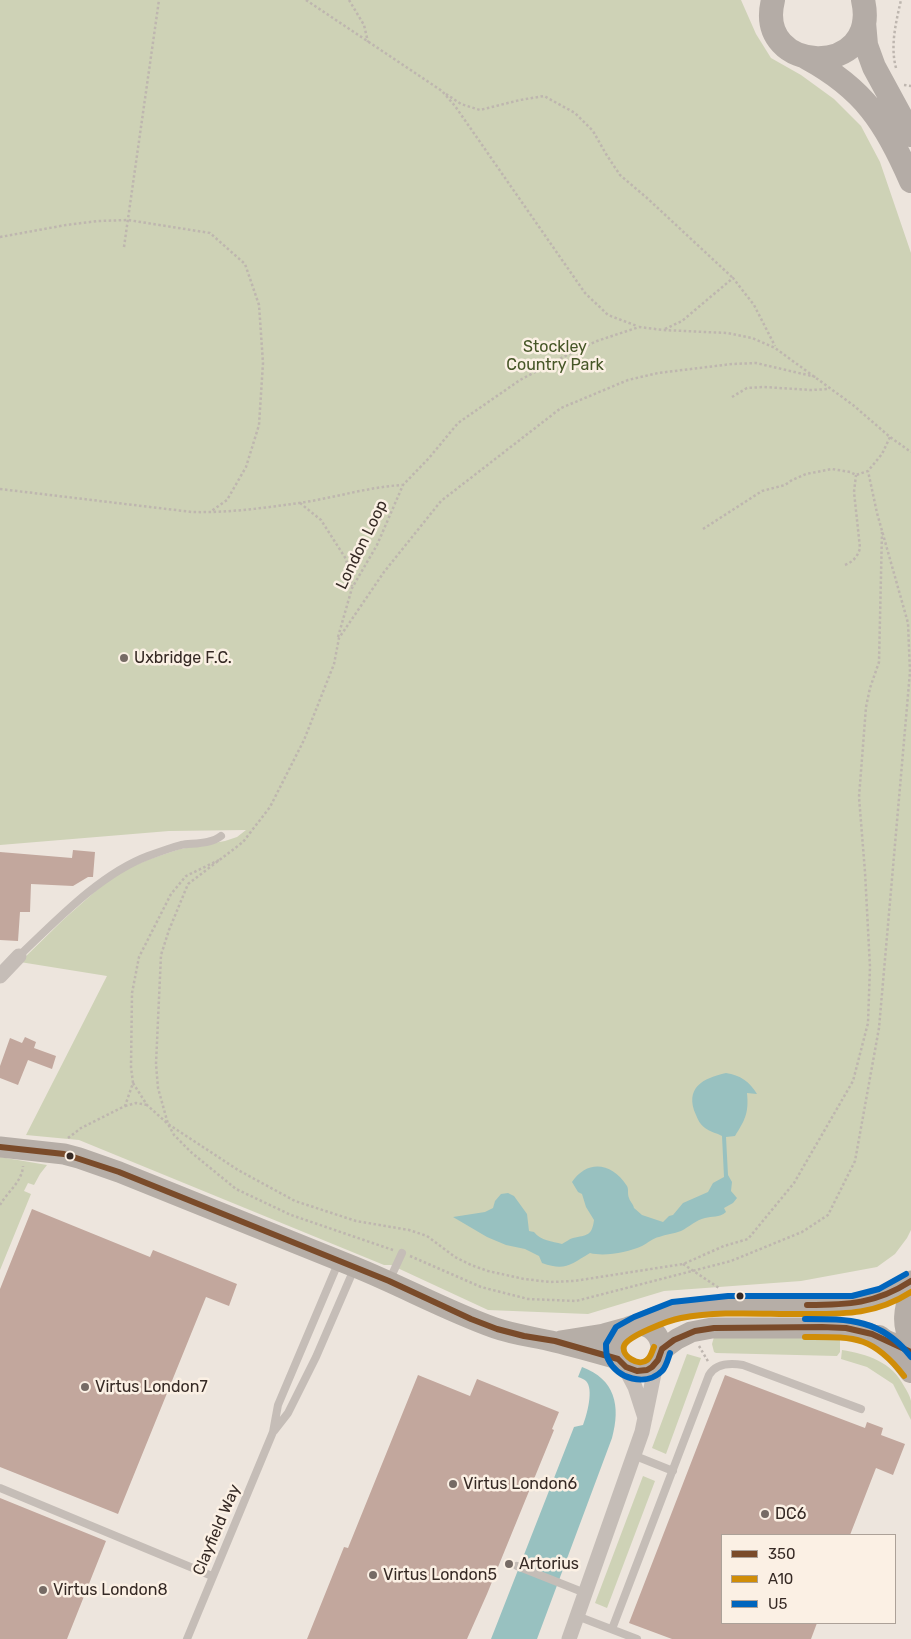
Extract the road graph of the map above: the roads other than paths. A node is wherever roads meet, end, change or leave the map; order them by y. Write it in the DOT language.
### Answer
graph roads {
  1 [pos="769,4"];
  2 [pos="864,7"];
  3 [pos="807,58"];
  4 [pos="911,135"];
  5 [pos="911,182"];
  6 [pos="221,836"];
  7 [pos="19,956"];
  8 [pos="0,976"];
  9 [pos="0,1146"];
  10 [pos="402,1253"];
  11 [pos="347,1264"];
  12 [pos="389,1281"];
  13 [pos="911,1281"];
  14 [pos="911,1290"];
  15 [pos="632,1326"];
  16 [pos="878,1337"];
  17 [pos="555,1342"];
  18 [pos="911,1343"];
  19 [pos="911,1352"];
  20 [pos="659,1357"];
  21 [pos="621,1363"];
  22 [pos="911,1371"];
  23 [pos="861,1409"];
  24 [pos="645,1418"];
  25 [pos="273,1432"];
  26 [pos="633,1455"];
  27 [pos="673,1470"];
  28 [pos="0,1488"];
  29 [pos="517,1566"];
  30 [pos="212,1576"];
  31 [pos="585,1593"];
  32 [pos="577,1616"];
  33 [pos="612,1629"];
  34 [pos="620,1636"];
  35 [pos="187,1639"];
  36 [pos="569,1639"];
  37 [pos="637,1639"];
  1 -- 3 [label="main road"];
  2 -- 3 [label="main road"];
  2 -- 4 [label="main road"];
  3 -- 5 [label="main road"];
  6 -- 7 [label="lane"];
  7 -- 8 [label="street"];
  9 -- 11 [label="street"];
  10 -- 12 [label="lane"];
  11 -- 12 [label="street"];
  11 -- 25 [label="lane"];
  11 -- 25 [label="lane"];
  12 -- 17 [label="street"];
  13 -- 15 [label="street"];
  14 -- 18 [label="street"];
  15 -- 17 [label="street"];
  15 -- 20 [label="street"];
  15 -- 21 [label="street"];
  16 -- 19 [label="street"];
  16 -- 20 [label="street"];
  16 -- 22 [label="main road"];
  17 -- 21 [label="street"];
  20 -- 21 [label="street"];
  20 -- 24 [label="street"];
  21 -- 24 [label="street"];
  23 -- 27 [label="lane"];
  24 -- 26 [label="street"];
  25 -- 30 [label="lane, Clayfield Way"];
  26 -- 27 [label="lane"];
  26 -- 31 [label="street"];
  27 -- 33 [label="lane"];
  28 -- 30 [label="lane"];
  29 -- 31 [label="lane"];
  30 -- 35 [label="lane, Clayfield Way"];
  31 -- 32 [label="street"];
  32 -- 33 [label="lane"];
  32 -- 36 [label="street"];
  33 -- 34 [label="lane"];
  34 -- 37 [label="lane"];
}
